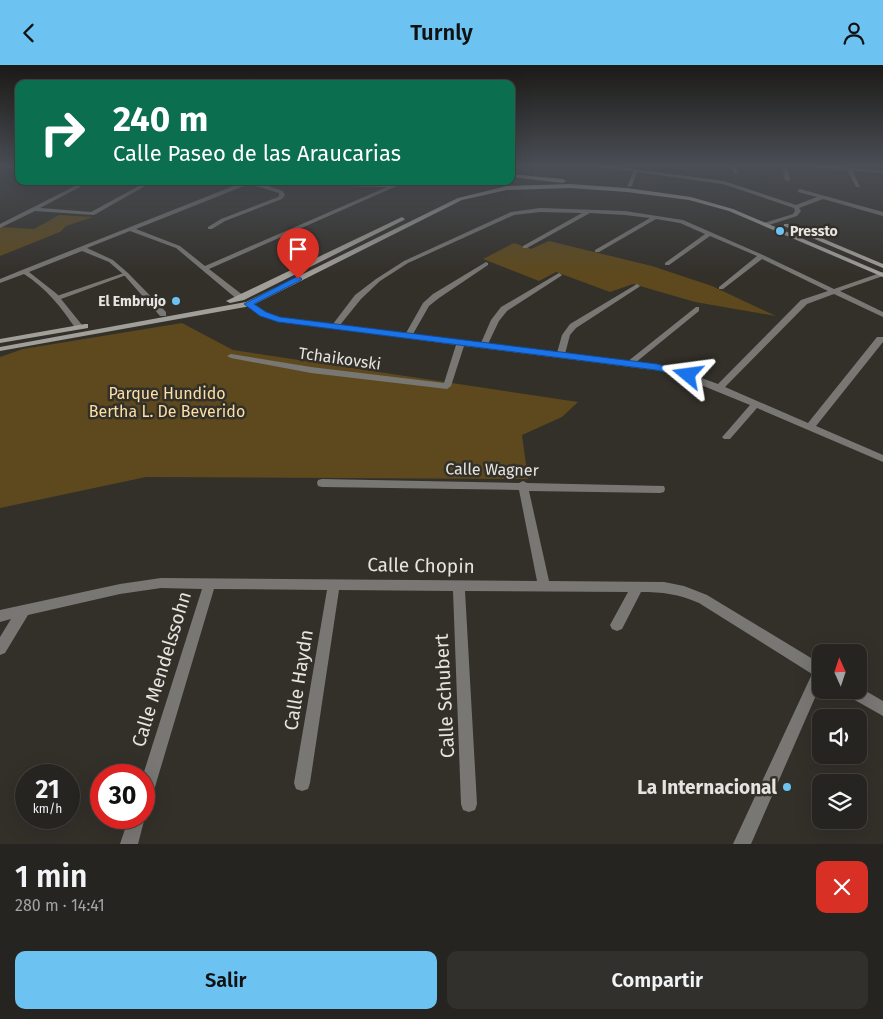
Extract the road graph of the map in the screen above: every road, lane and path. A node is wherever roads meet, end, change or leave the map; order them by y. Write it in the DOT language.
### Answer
graph roads {
  1 [pos="49,201"];
  2 [pos="115,201"];
  3 [pos="201,201"];
  4 [pos="271,201"];
  5 [pos="360,201"];
  6 [pos="439,201"];
  7 [pos="455,201"];
  8 [pos="701,201"];
  9 [pos="716,201"];
  10 [pos="779,201"];
  11 [pos="810,201"];
  12 [pos="837,201"];
  13 [pos="796,207"];
  14 [pos="34,209"];
  15 [pos="423,209"];
  16 [pos="591,211"];
  17 [pos="432,212"];
  18 [pos="883,214"];
  19 [pos="656,217"];
  20 [pos="776,221"];
  21 [pos="766,224"];
  22 [pos="0,225"];
  23 [pos="210,228"];
  24 [pos="130,229"];
  25 [pos="710,233"];
  26 [pos="525,247"];
  27 [pos="81,248"];
  28 [pos="596,251"];
  29 [pos="761,256"];
  30 [pos="486,264"];
  31 [pos="667,264"];
  32 [pos="883,265"];
  33 [pos="205,268"];
  34 [pos="24,271"];
  35 [pos="126,273"];
  36 [pos="559,275"];
  37 [pos="882,275"];
  38 [pos="0,281"];
  39 [pos="637,286"];
  40 [pos="721,288"];
  41 [pos="833,292"];
  42 [pos="58,297"];
  43 [pos="244,301"];
  44 [pos="696,309"];
  45 [pos="163,315"];
  46 [pos="883,315"];
  47 [pos="79,327"];
  48 [pos="334,327"];
  49 [pos="409,335"];
  50 [pos="883,340"];
  51 [pos="0,341"];
  52 [pos="461,343"];
  53 [pos="484,345"];
  54 [pos="0,349"];
  55 [pos="561,355"];
  56 [pos="230,356"];
  57 [pos="630,363"];
  58 [pos="719,388"];
  59 [pos="755,404"];
  60 [pos="810,427"];
  61 [pos="726,437"];
  62 [pos="883,459"];
  63 [pos="322,483"];
  64 [pos="523,485"];
  65 [pos="660,489"];
  66 [pos="210,583"];
  67 [pos="334,584"];
  68 [pos="459,586"];
  69 [pos="544,587"];
  70 [pos="636,587"];
  71 [pos="24,610"];
  72 [pos="0,616"];
  73 [pos="617,625"];
  74 [pos="0,649"];
  75 [pos="812,666"];
  76 [pos="812,692"];
  77 [pos="866,699"];
  78 [pos="883,709"];
  79 [pos="154,764"];
  80 [pos="302,783"];
  81 [pos="469,804"];
  82 [pos="133,829"];
  83 [pos="129,844"];
  84 [pos="742,844"];
  1 -- 14 [label="street"];
  2 -- 14 [label="street"];
  3 -- 24 [label="street"];
  4 -- 23 [label="street"];
  5 -- 33 [label="street"];
  6 -- 15 [label="main road"];
  7 -- 17 [label="main road"];
  8 -- 21 [label="main road"];
  9 -- 20 [label="main road"];
  10 -- 13 [label="street"];
  11 -- 13 [label="street"];
  12 -- 18 [label="street"];
  13 -- 20 [label="street"];
  14 -- 22 [label="street"];
  15 -- 17 [label="main road"];
  15 -- 43 [label="main road"];
  16 -- 19 [label="street"];
  16 -- 26 [label="street"];
  16 -- 48 [label="street"];
  17 -- 43 [label="main road"];
  19 -- 25 [label="street"];
  19 -- 28 [label="street"];
  20 -- 21 [label="street"];
  20 -- 32 [label="main road"];
  21 -- 37 [label="main road"];
  24 -- 27 [label="street"];
  24 -- 33 [label="street"];
  25 -- 29 [label="street"];
  25 -- 31 [label="street"];
  27 -- 34 [label="street"];
  27 -- 35 [label="street"];
  29 -- 40 [label="street"];
  29 -- 41 [label="street"];
  30 -- 49 [label="street"];
  33 -- 43 [label="street"];
  34 -- 38 [label="street"];
  34 -- 42 [label="street"];
  35 -- 42 [label="street"];
  35 -- 45 [label="street"];
  36 -- 53 [label="street"];
  37 -- 41 [label="street"];
  39 -- 55 [label="street"];
  41 -- 46 [label="street"];
  41 -- 58 [label="street"];
  42 -- 47 [label="street"];
  43 -- 45 [label="main road"];
  43 -- 48 [label="street"];
  43 -- 54 [label="main road"];
  44 -- 57 [label="street"];
  45 -- 47 [label="main road"];
  47 -- 51 [label="main road"];
  48 -- 49 [label="street"];
  49 -- 52 [label="street"];
  50 -- 60 [label="street"];
  52 -- 53 [label="street"];
  52 -- 56 [label="street, Tchaikovski"];
  53 -- 55 [label="street"];
  55 -- 57 [label="street"];
  57 -- 58 [label="street"];
  58 -- 59 [label="street"];
  59 -- 60 [label="street"];
  59 -- 61 [label="street"];
  60 -- 62 [label="street"];
  63 -- 64 [label="street, Calle Wagner"];
  64 -- 65 [label="street, Calle Wagner"];
  64 -- 69 [label="street"];
  66 -- 67 [label="street, Calle Chopin"];
  66 -- 71 [label="street, Calle Chopin"];
  66 -- 79 [label="street, Calle Mendelssohn"];
  67 -- 68 [label="street, Calle Chopin"];
  67 -- 80 [label="street, Calle Haydn"];
  68 -- 69 [label="street, Calle Chopin"];
  68 -- 81 [label="street, Calle Schubert"];
  69 -- 70 [label="street, Calle Chopin"];
  70 -- 73 [label="street"];
  70 -- 75 [label="street, Calle Chopin"];
  71 -- 72 [label="street, Calle Chopin"];
  71 -- 74 [label="street"];
  76 -- 84 [label="street"];
  77 -- 78 [label="street"];
  82 -- 83 [label="street"];
}
